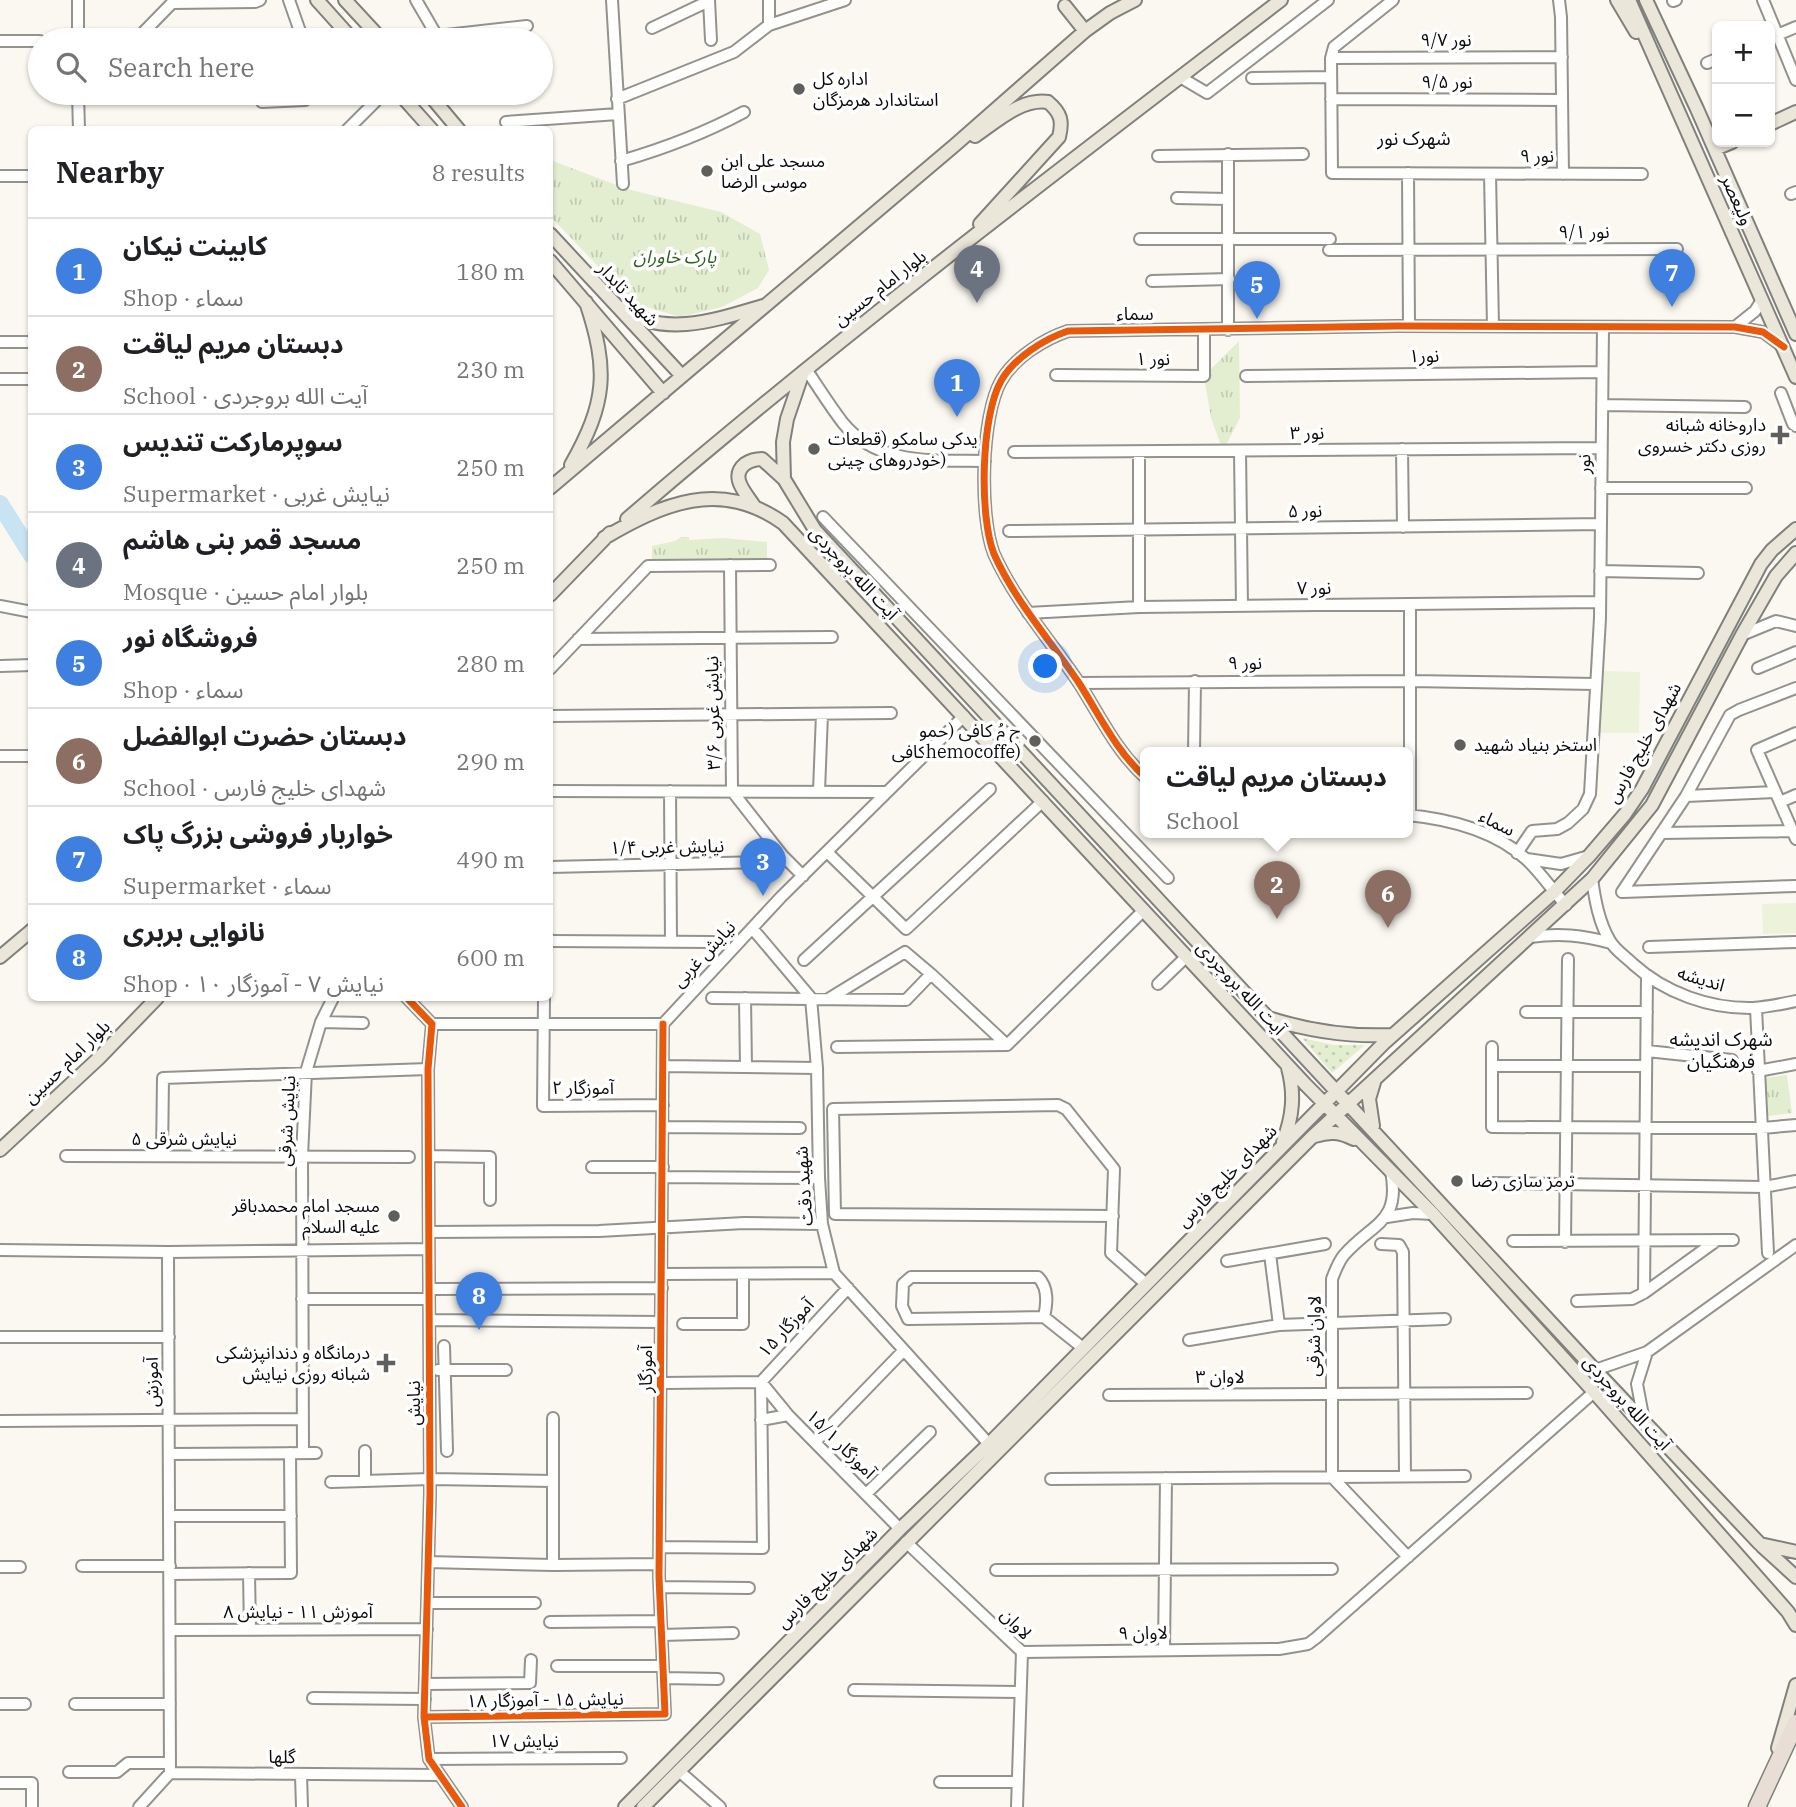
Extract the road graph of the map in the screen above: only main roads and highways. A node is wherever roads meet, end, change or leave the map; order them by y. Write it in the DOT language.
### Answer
graph roads {
  1 [pos="317,0"];
  2 [pos="345,0"];
  3 [pos="1128,0"];
  4 [pos="1135,0"];
  5 [pos="1281,0"];
  6 [pos="1617,0"];
  7 [pos="1629,0"];
  8 [pos="1646,0"];
  9 [pos="1065,6"];
  10 [pos="1115,10"];
  11 [pos="342,28"];
  12 [pos="371,28"];
  13 [pos="1085,31"];
  14 [pos="1670,90"];
  15 [pos="410,105"];
  16 [pos="438,105"];
  17 [pos="1796,112"];
  18 [pos="1775,122"];
  19 [pos="428,126"];
  20 [pos="456,126"];
  21 [pos="955,145"];
  22 [pos="1720,147"];
  23 [pos="1715,149"];
  24 [pos="553,237"];
  25 [pos="956,251"];
  26 [pos="553,264"];
  27 [pos="600,290"];
  28 [pos="586,303"];
  29 [pos="766,305"];
  30 [pos="1796,334"];
  31 [pos="658,351"];
  32 [pos="641,367"];
  33 [pos="804,370"];
  34 [pos="682,376"];
  35 [pos="1796,377"];
  36 [pos="663,393"];
  37 [pos="565,475"];
  38 [pos="784,480"];
  39 [pos="553,485"];
  40 [pos="754,506"];
  41 [pos="1796,529"];
  42 [pos="604,538"];
  43 [pos="1796,553"];
  44 [pos="553,592"];
  45 [pos="28,933"];
  46 [pos="0,957"];
  47 [pos="154,1001"];
  48 [pos="1266,1017"];
  49 [pos="1392,1035"];
  50 [pos="1287,1064"];
  51 [pos="1315,1068"];
  52 [pos="1376,1076"];
  53 [pos="1302,1080"];
  54 [pos="1336,1090"];
  55 [pos="1324,1103"];
  56 [pos="1348,1103"];
  57 [pos="1335,1115"];
  58 [pos="1374,1130"];
  59 [pos="1311,1138"];
  60 [pos="1364,1144"];
  61 [pos="1282,1145"];
  62 [pos="0,1150"];
  63 [pos="1064,1375"];
  64 [pos="1760,1544"];
  65 [pos="1796,1552"];
  66 [pos="1796,1577"];
  67 [pos="1792,1612"];
  68 [pos="1796,1625"];
  69 [pos="777,1663"];
  70 [pos="761,1679"];
  71 [pos="1796,1685"];
  72 [pos="1796,1723"];
  73 [pos="1766,1787"];
  74 [pos="625,1807"];
  75 [pos="643,1807"];
  76 [pos="1757,1807"];
  1 -- 11 [label="main road"];
  2 -- 12 [label="main road"];
  3 -- 10 [label="main road"];
  4 -- 10 [label="main road"];
  5 -- 25 [label="main road, بلوار امام حسین"];
  6 -- 14 [label="main road"];
  7 -- 14 [label="main road, ولیعصر"];
  8 -- 23 [label="main road, ولیعصر"];
  9 -- 13 [label="main road"];
  10 -- 13 [label="main road"];
  13 -- 21 [label="main road"];
  14 -- 35 [label="main road, ولیعصر"];
  15 -- 19 [label="main road"];
  16 -- 20 [label="main road"];
  17 -- 18 [label="main road"];
  21 -- 25 [label="main road"];
  21 -- 29 [label="main road"];
  22 -- 23 [label="main road"];
  23 -- 30 [label="main road, ولیعصر"];
  24 -- 27 [label="main road, شهید تابدار"];
  25 -- 33 [label="main road, بلوار امام حسین"];
  26 -- 28 [label="main road, شهید تابدار"];
  27 -- 29 [label="main road"];
  27 -- 31 [label="main road, شهید تابدار"];
  28 -- 32 [label="main road, شهید تابدار"];
  28 -- 37 [label="main road"];
  29 -- 34 [label="main road"];
  31 -- 32 [label="main road"];
  31 -- 34 [label="main road, شهید تابدار"];
  32 -- 36 [label="main road, شهید تابدار"];
  33 -- 38 [label="main road"];
  33 -- 42 [label="main road, بلوار امام حسین"];
  34 -- 36 [label="main road"];
  36 -- 37 [label="main road"];
  37 -- 39 [label="main road"];
  38 -- 40 [label="main road"];
  38 -- 48 [label="main road, آیت الله بروجردی"];
  40 -- 42 [label="main road, آیت الله بروجردی"];
  40 -- 50 [label="main road, آیت الله بروجردی"];
  41 -- 49 [label="main road, شهدای خلیج فارس"];
  42 -- 44 [label="main road, بلوار امام حسین"];
  43 -- 52 [label="main road, شهدای خلیج فارس"];
  45 -- 46 [label="main road"];
  47 -- 62 [label="main road, بلوار امام حسین"];
  48 -- 49 [label="main road"];
  48 -- 51 [label="main road, آیت الله بروجردی"];
  49 -- 54 [label="main road, شهدای خلیج فارس"];
  50 -- 53 [label="main road, آیت الله بروجردی"];
  50 -- 61 [label="main road"];
  51 -- 53 [label="main road"];
  51 -- 54 [label="main road, آیت الله بروجردی"];
  52 -- 56 [label="main road, شهدای خلیج فارس"];
  52 -- 58 [label="main road"];
  53 -- 55 [label="main road, آیت الله بروجردی"];
  54 -- 55 [label="main road, شهدای خلیج فارس"];
  54 -- 56 [label="main road, آیت الله بروجردی"];
  55 -- 57 [label="main road, آیت الله بروجردی"];
  55 -- 61 [label="main road, شهدای خلیج فارس"];
  56 -- 57 [label="main road, شهدای خلیج فارس"];
  56 -- 58 [label="main road, آیت الله بروجردی"];
  57 -- 59 [label="main road, شهدای خلیج فارس"];
  57 -- 60 [label="main road, آیت الله بروجردی"];
  58 -- 64 [label="main road, آیت الله بروجردی"];
  59 -- 60 [label="main road"];
  59 -- 63 [label="main road, شهدای خلیج فارس"];
  60 -- 67 [label="main road, آیت الله بروجردی"];
  61 -- 63 [label="main road, شهدای خلیج فارس"];
  63 -- 69 [label="main road, شهدای خلیج فارس"];
  63 -- 69 [label="main road, شهدای خلیج فارس"];
  64 -- 65 [label="main road"];
  64 -- 66 [label="main road, آیت الله بروجردی"];
  67 -- 68 [label="main road, آیت الله بروجردی"];
  69 -- 70 [label="main road, شهدای خلیج فارس"];
  70 -- 74 [label="main road, شهدای خلیج فارس"];
  70 -- 75 [label="main road, شهدای خلیج فارس"];
  71 -- 73 [label="main road"];
  72 -- 73 [label="highway"];
  73 -- 76 [label="highway"];
}
